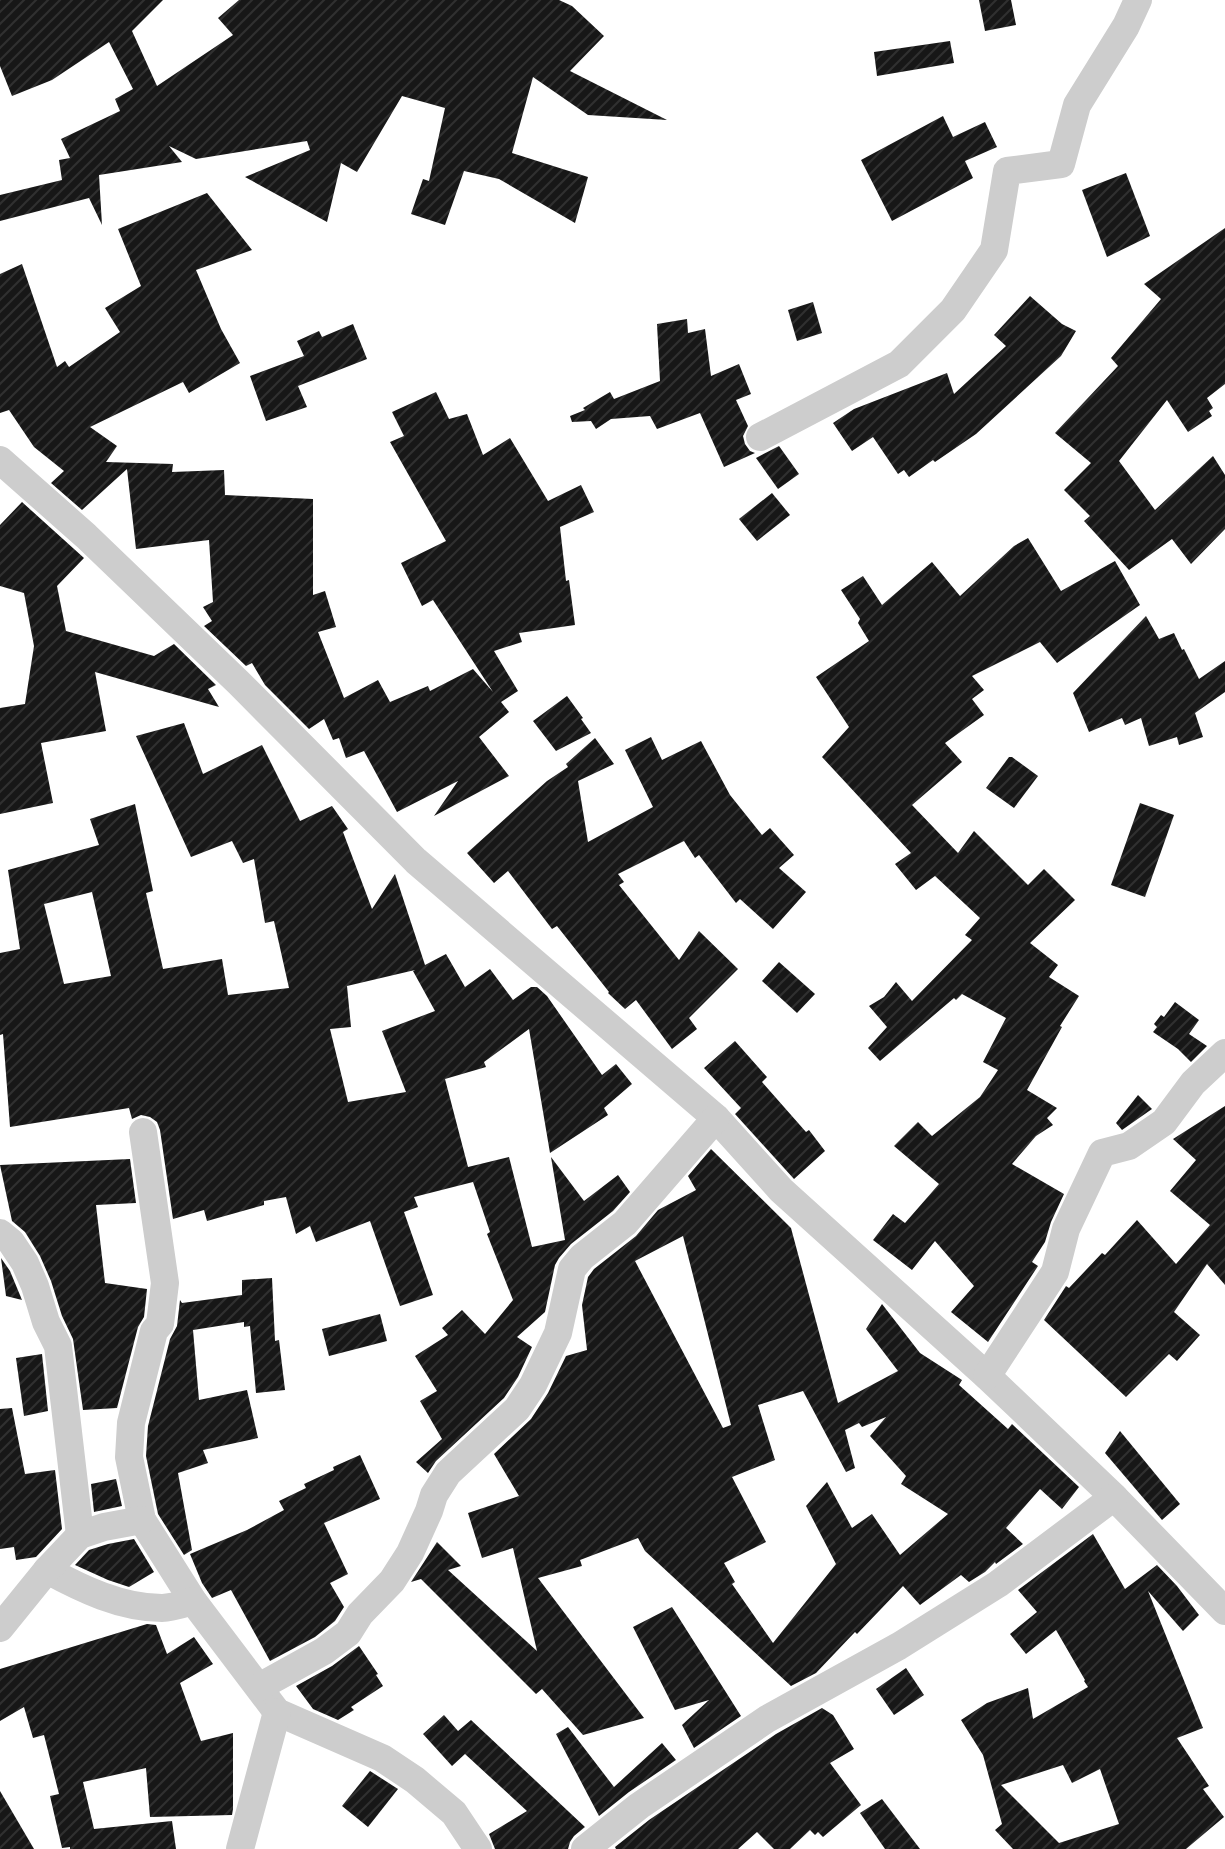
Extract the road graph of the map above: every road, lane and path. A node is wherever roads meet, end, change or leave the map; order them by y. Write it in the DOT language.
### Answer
graph roads {
  1 [pos="1138,0"];
  2 [pos="760,437"];
  3 [pos="0,460"];
  4 [pos="1225,1053"];
  5 [pos="716,1118"];
  6 [pos="143,1132"];
  7 [pos="0,1233"];
  8 [pos="987,1376"];
  9 [pos="1114,1497"];
  10 [pos="142,1520"];
  11 [pos="80,1535"];
  12 [pos="47,1570"];
  13 [pos="193,1601"];
  14 [pos="1225,1611"];
  15 [pos="0,1628"];
  16 [pos="259,1687"];
  17 [pos="277,1712"];
  18 [pos="240,1849"];
  19 [pos="478,1849"];
  20 [pos="585,1849"];
  1 -- 2 [label="street"];
  3 -- 5 [label="street"];
  4 -- 8 [label="street"];
  5 -- 8 [label="street"];
  5 -- 16 [label="street"];
  6 -- 10 [label="street"];
  7 -- 11 [label="street"];
  8 -- 9 [label="street"];
  9 -- 14 [label="street"];
  9 -- 20 [label="street"];
  10 -- 11 [label="street"];
  10 -- 13 [label="street"];
  11 -- 12 [label="street"];
  12 -- 13 [label="street"];
  12 -- 15 [label="street"];
  13 -- 16 [label="street"];
  16 -- 17 [label="street"];
  17 -- 18 [label="street"];
  17 -- 19 [label="street"];
}
